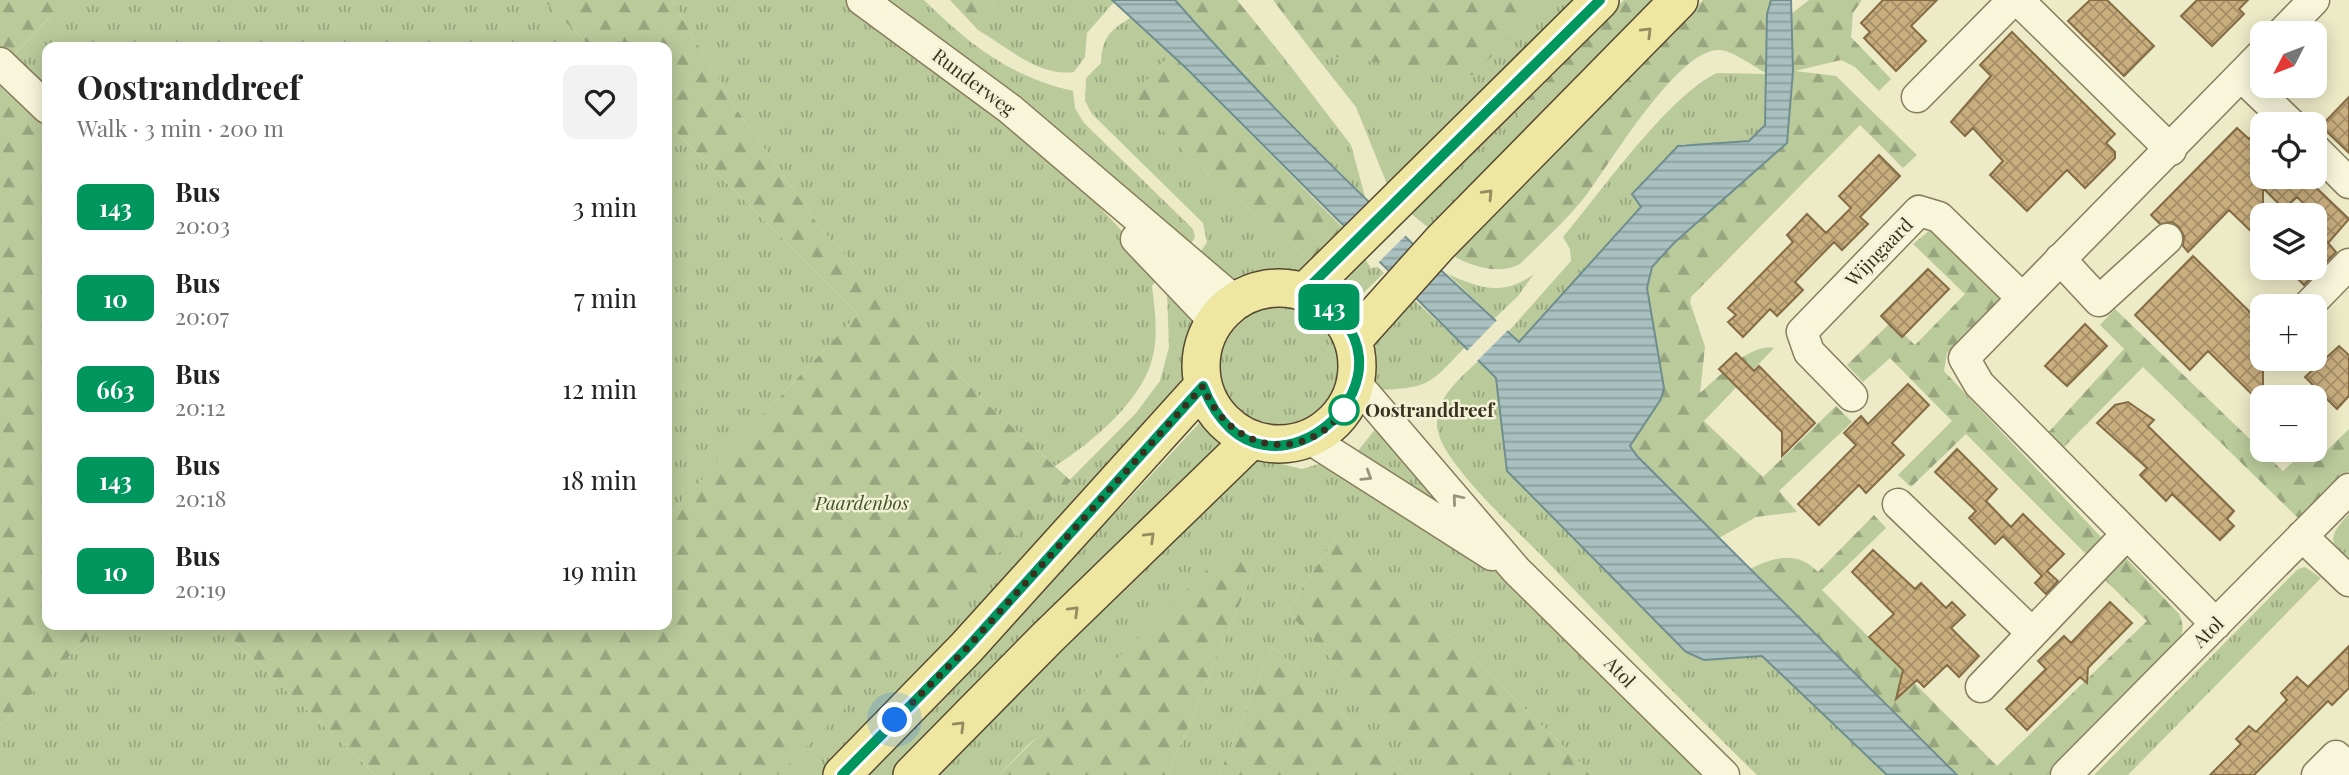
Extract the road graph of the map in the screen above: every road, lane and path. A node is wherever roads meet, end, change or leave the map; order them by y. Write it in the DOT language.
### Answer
graph roads {
  1 [pos="862,0"];
  2 [pos="1600,0"];
  3 [pos="1679,0"];
  4 [pos="2015,0"];
  5 [pos="2314,0"];
  6 [pos="2294,21"];
  7 [pos="0,63"];
  8 [pos="2250,67"];
  9 [pos="2241,76"];
  10 [pos="1917,97"];
  11 [pos="42,103"];
  12 [pos="2278,112"];
  13 [pos="2171,150"];
  14 [pos="2327,161"];
  15 [pos="2349,183"];
  16 [pos="2167,239"];
  17 [pos="2060,259"];
  18 [pos="2349,264"];
  19 [pos="1304,292"];
  20 [pos="2320,294"];
  21 [pos="2022,298"];
  22 [pos="1224,311"];
  23 [pos="1353,340"];
  24 [pos="1356,383"];
  25 [pos="1203,386"];
  26 [pos="1852,396"];
  27 [pos="1310,439"];
  28 [pos="1251,440"];
  29 [pos="2349,489"];
  30 [pos="1898,504"];
  31 [pos="2126,535"];
  32 [pos="2302,536"];
  33 [pos="1516,570"];
  34 [pos="2349,582"];
  35 [pos="2216,624"];
  36 [pos="2032,633"];
  37 [pos="1981,687"];
  38 [pos="842,775"];
  39 [pos="912,775"];
  40 [pos="1724,775"];
  41 [pos="2066,775"];
  1 -- 22 [label="street, Runderweg"];
  2 -- 19 [label="main road"];
  23 -- 3 [label="main road, one-way"];
  4 -- 10 [label="street"];
  4 -- 13 [label="street"];
  5 -- 6 [label="street"];
  7 -- 11 [label="street"];
  8 -- 9 [label="street"];
  9 -- 12 [label="street"];
  9 -- 13 [label="street"];
  13 -- 17 [label="street"];
  14 -- 15 [label="street"];
  16 -- 17 [label="street"];
  17 -- 21 [label="street"];
  18 -- 20 [label="street"];
  19 -- 22 [label="main road"];
  19 -- 23 [label="main road"];
  21 -- 26 [label="street, Wijngaard"];
  21 -- 31 [label="street"];
  22 -- 25 [label="main road"];
  23 -- 24 [label="main road"];
  24 -- 27 [label="main road"];
  33 -- 24 [label="street, Atol, one-way"];
  25 -- 28 [label="main road"];
  25 -- 38 [label="main road"];
  27 -- 28 [label="main road"];
  27 -- 33 [label="street, Atol, one-way"];
  39 -- 28 [label="main road, one-way"];
  29 -- 32 [label="street, Atol"];
  30 -- 36 [label="street"];
  31 -- 35 [label="street"];
  31 -- 36 [label="street"];
  32 -- 34 [label="street"];
  32 -- 35 [label="street, Atol"];
  33 -- 40 [label="street, Atol"];
  35 -- 41 [label="street, Atol"];
  36 -- 37 [label="street"];
}
